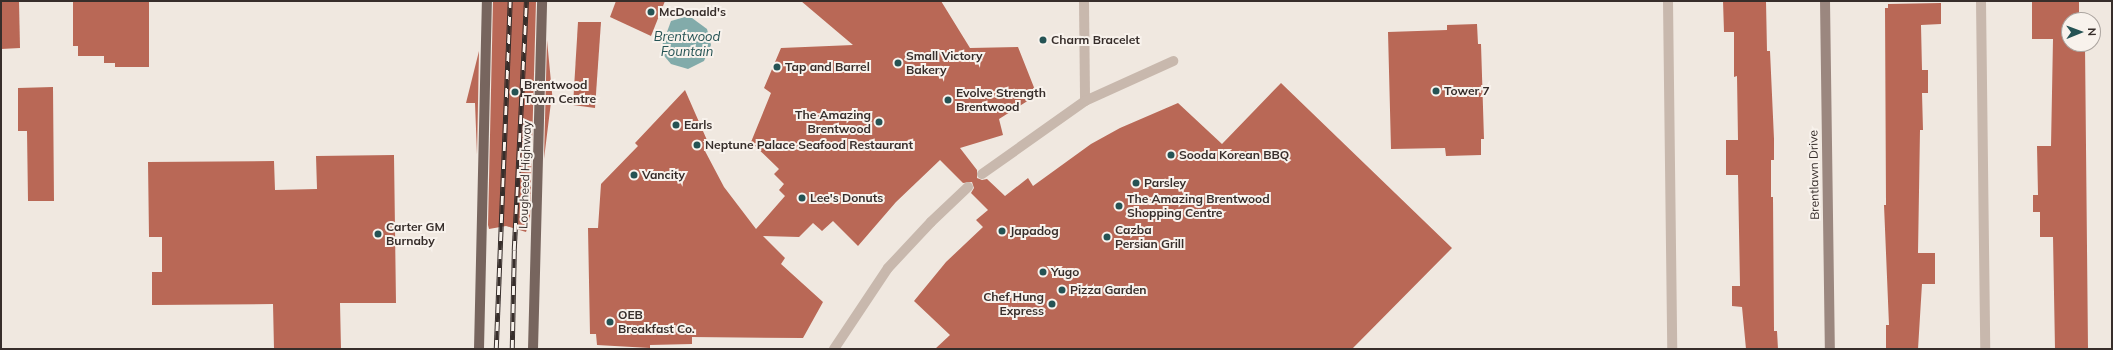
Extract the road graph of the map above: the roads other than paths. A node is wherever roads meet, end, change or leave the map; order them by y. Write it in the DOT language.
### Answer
graph roads {
  1 [pos="486,1"];
  2 [pos="542,1"];
  3 [pos="1084,1"];
  4 [pos="1668,1"];
  5 [pos="1825,1"];
  6 [pos="1981,1"];
  7 [pos="1173,61"];
  8 [pos="1085,101"];
  9 [pos="982,174"];
  10 [pos="968,188"];
  11 [pos="480,349"];
  12 [pos="533,349"];
  13 [pos="834,349"];
  14 [pos="1672,349"];
  15 [pos="1830,349"];
  16 [pos="1985,349"];
  1 -- 11 [label="main road"];
  2 -- 12 [label="main road, Lougheed Highway"];
  3 -- 8 [label="lane"];
  4 -- 14 [label="lane"];
  5 -- 15 [label="street, Brentlawn Drive"];
  6 -- 16 [label="lane"];
  7 -- 8 [label="lane"];
  8 -- 9 [label="lane"];
  10 -- 13 [label="lane"];
}
